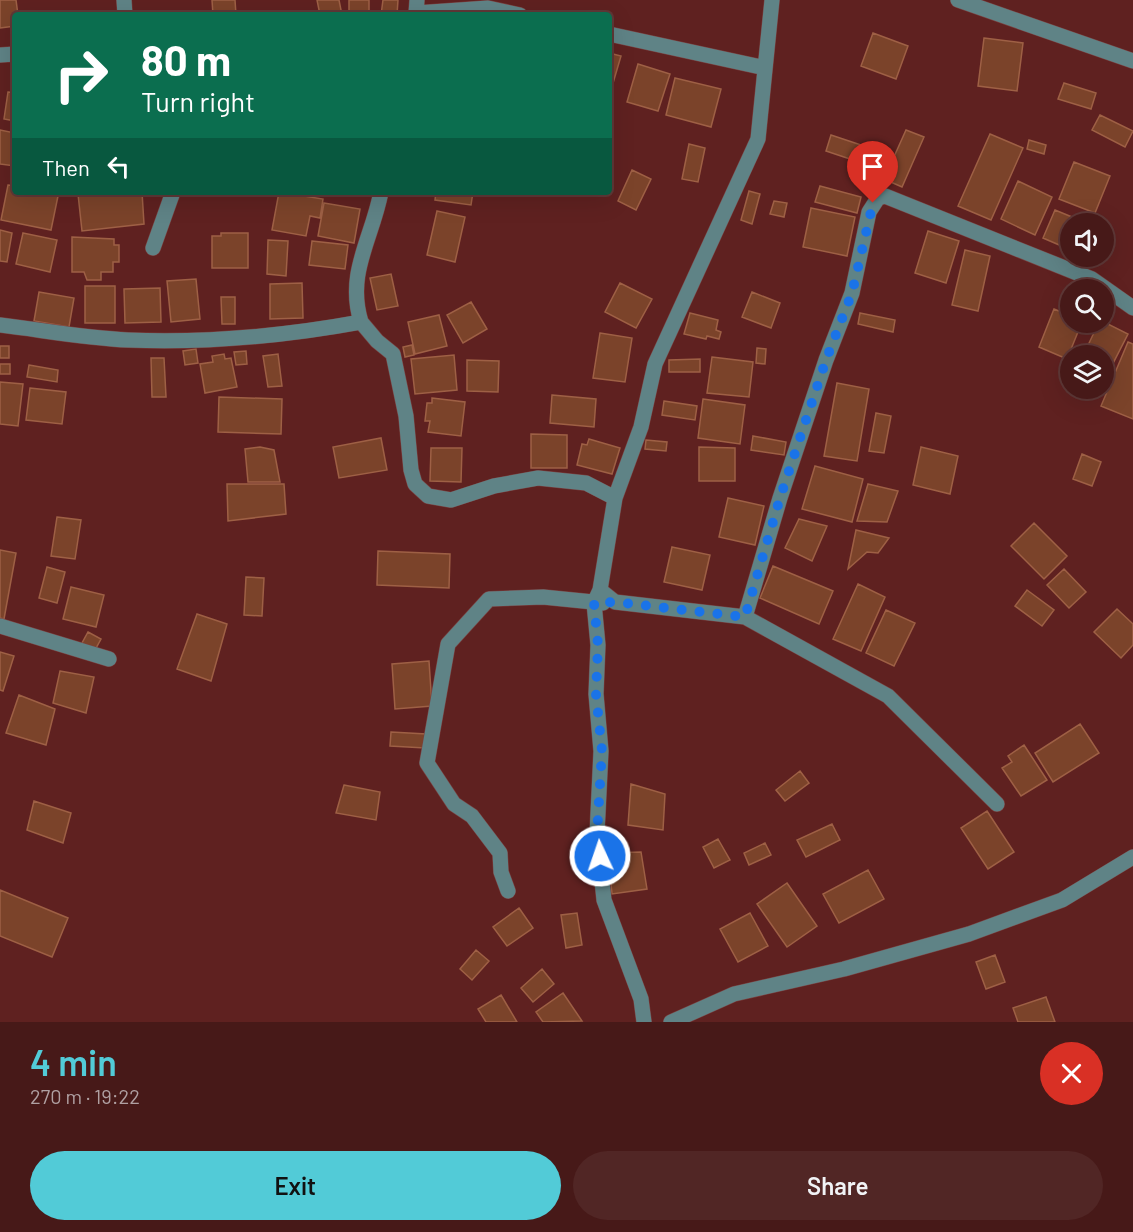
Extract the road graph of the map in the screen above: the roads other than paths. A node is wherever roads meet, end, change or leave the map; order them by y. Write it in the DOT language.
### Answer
graph roads {
  1 [pos="772,0"];
  2 [pos="958,0"];
  3 [pos="416,10"];
  4 [pos="506,12"];
  5 [pos="612,35"];
  6 [pos="1133,61"];
  7 [pos="765,68"];
  8 [pos="171,195"];
  9 [pos="380,195"];
  10 [pos="153,248"];
  11 [pos="1133,308"];
  12 [pos="361,322"];
  13 [pos="0,325"];
  14 [pos="615,498"];
  15 [pos="597,597"];
  16 [pos="745,617"];
  17 [pos="0,626"];
  18 [pos="109,659"];
  19 [pos="996,804"];
  20 [pos="1133,857"];
  21 [pos="508,891"];
  22 [pos="644,1022"];
  23 [pos="671,1022"];
  1 -- 7 [label="street"];
  2 -- 6 [label="street"];
  3 -- 4 [label="street"];
  5 -- 7 [label="street"];
  7 -- 14 [label="street"];
  8 -- 10 [label="street"];
  9 -- 12 [label="street"];
  11 -- 16 [label="street"];
  12 -- 13 [label="street"];
  12 -- 14 [label="street"];
  14 -- 15 [label="street"];
  15 -- 16 [label="street"];
  15 -- 21 [label="street"];
  15 -- 22 [label="street"];
  16 -- 19 [label="street"];
  17 -- 18 [label="street"];
  20 -- 23 [label="street"];
}
